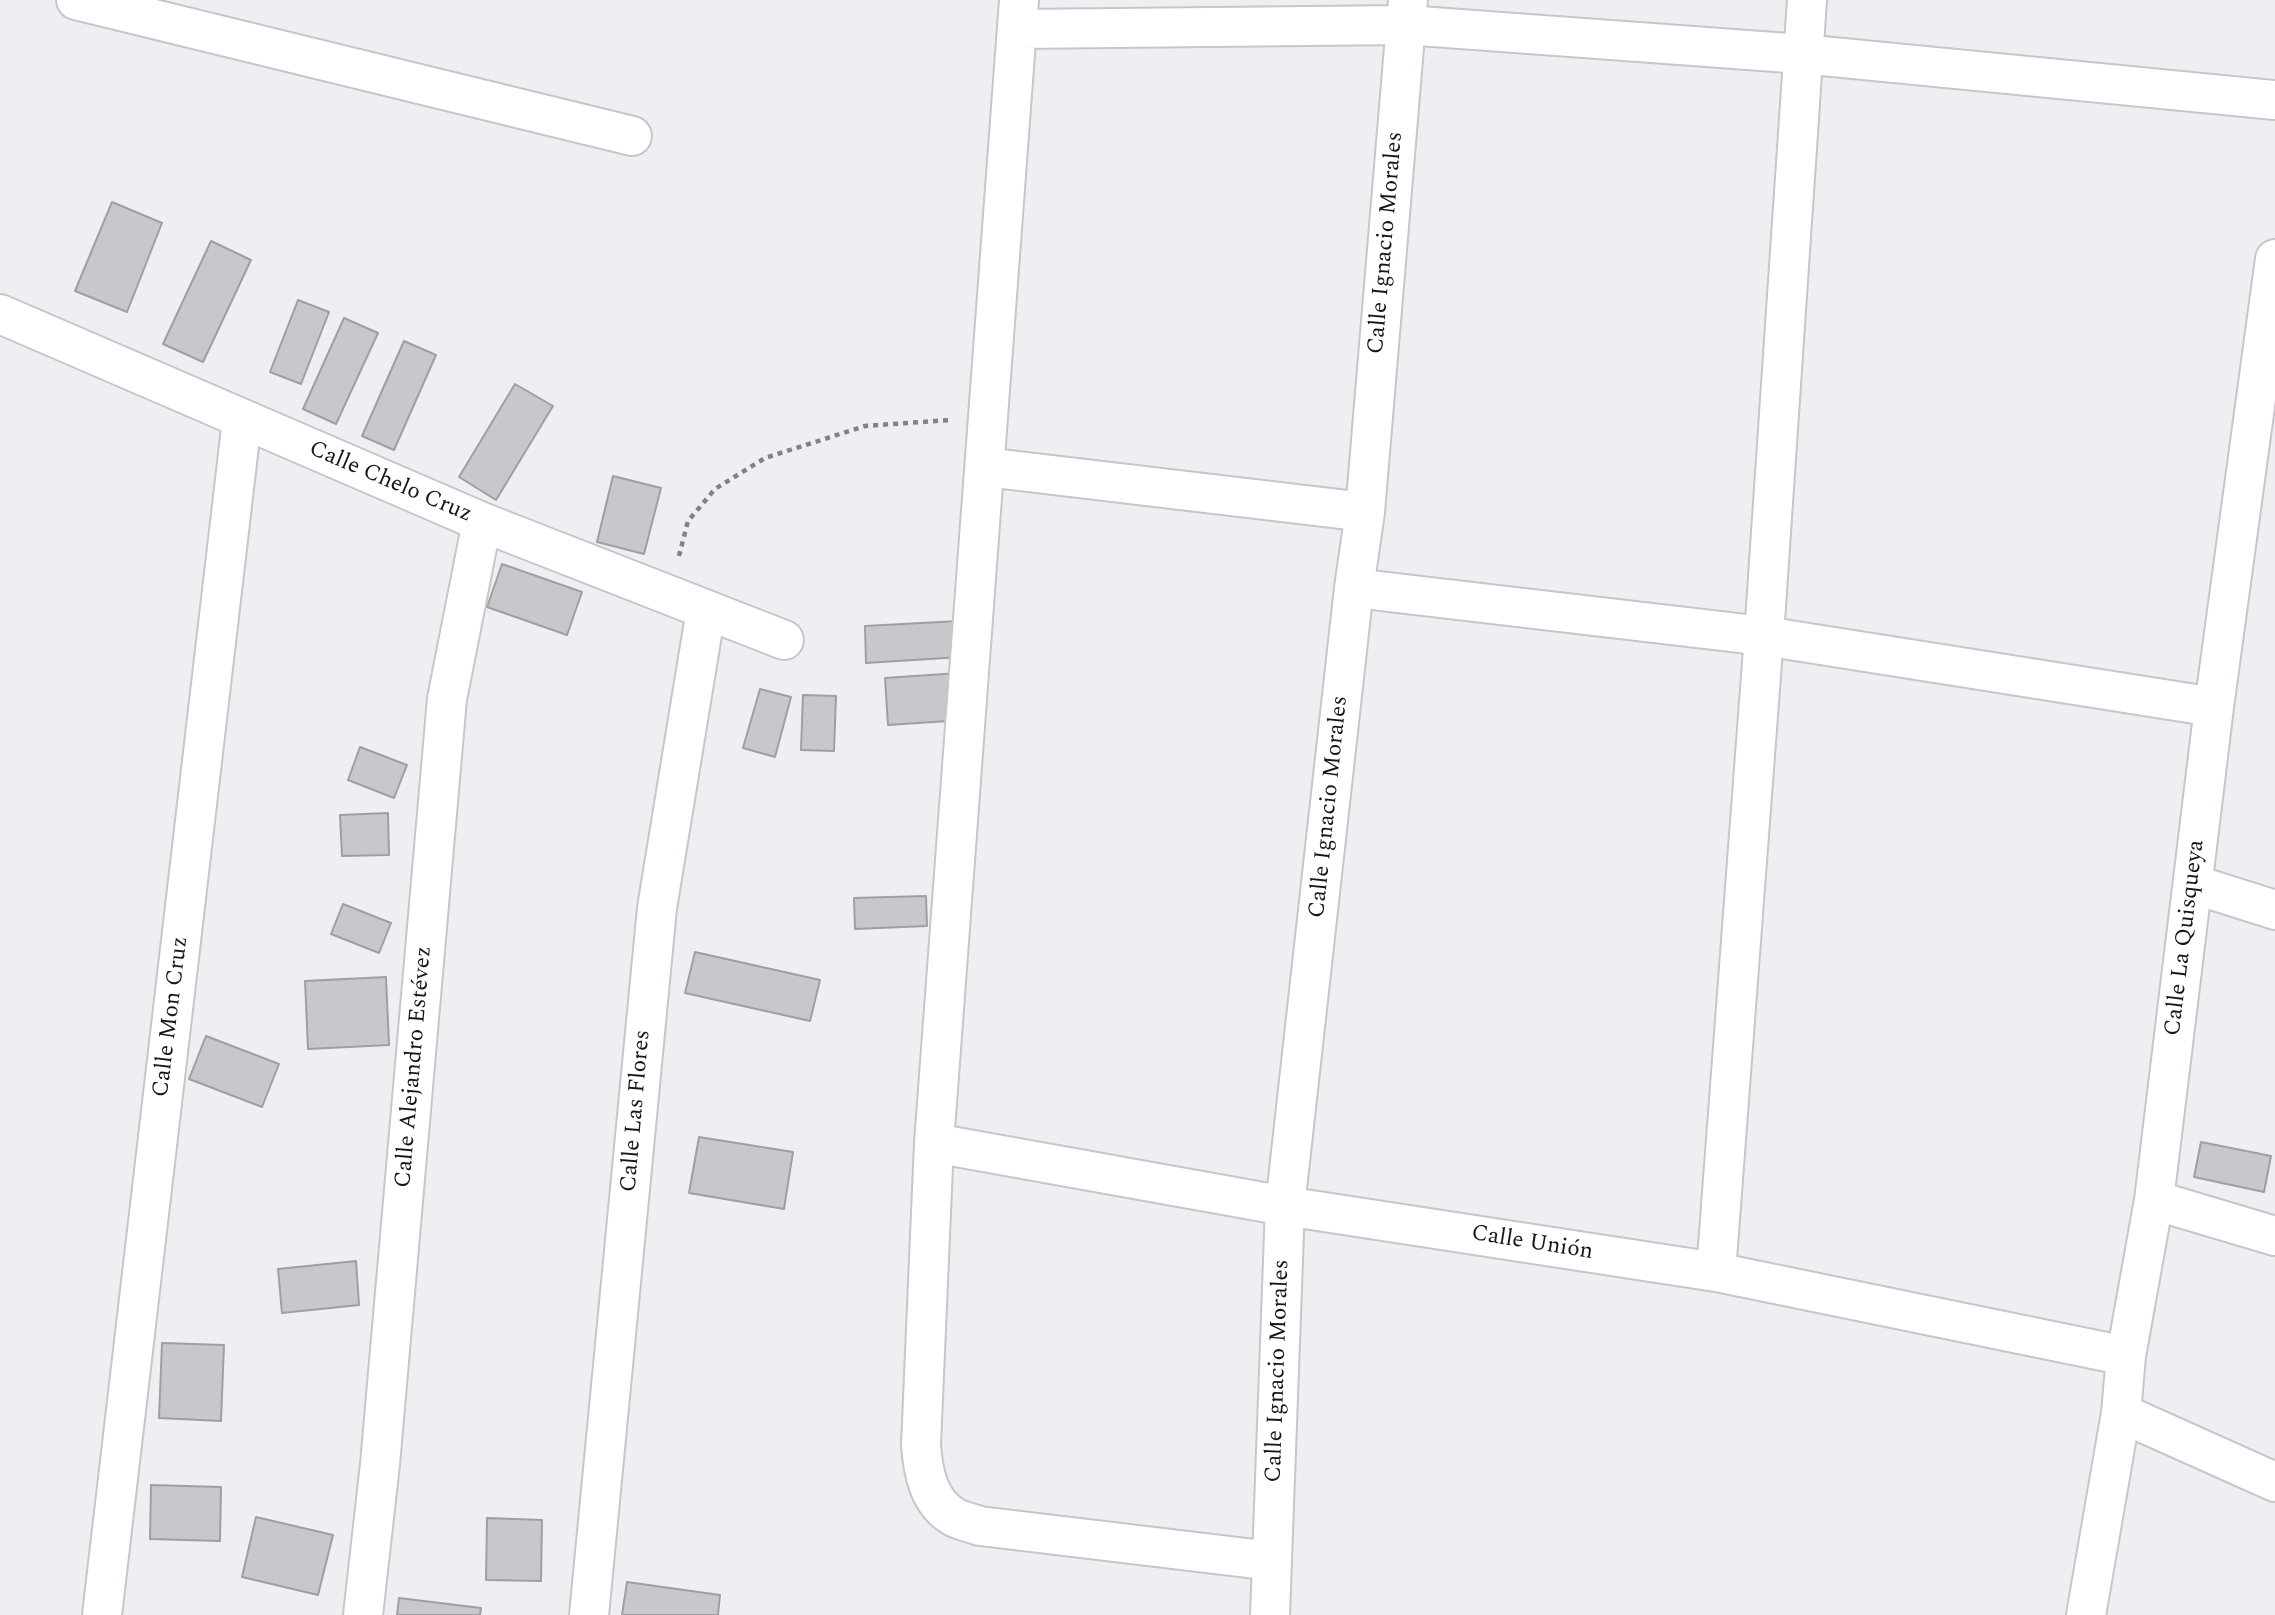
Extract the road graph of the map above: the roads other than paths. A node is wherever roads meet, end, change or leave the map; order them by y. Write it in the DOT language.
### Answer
graph roads {
  1 [pos="76,0"];
  2 [pos="1807,0"];
  3 [pos="1407,12"];
  4 [pos="1018,14"];
  5 [pos="1802,54"];
  6 [pos="2275,100"];
  7 [pos="632,136"];
  8 [pos="2275,259"];
  9 [pos="0,314"];
  10 [pos="2268,363"];
  11 [pos="242,420"];
  12 [pos="985,467"];
  13 [pos="1365,512"];
  14 [pos="482,522"];
  15 [pos="1354,587"];
  16 [pos="706,610"];
  17 [pos="1764,636"];
  18 [pos="784,639"];
  19 [pos="2214,707"];
  20 [pos="2193,884"];
  21 [pos="2275,910"];
  22 [pos="934,1143"];
  23 [pos="2154,1200"];
  24 [pos="1285,1206"];
  25 [pos="2275,1236"];
  26 [pos="1716,1272"];
  27 [pos="2126,1356"];
  28 [pos="2121,1413"];
  29 [pos="2275,1482"];
  30 [pos="1272,1560"];
  31 [pos="102,1615"];
  32 [pos="363,1615"];
  33 [pos="589,1615"];
  34 [pos="1269,1615"];
  35 [pos="2086,1615"];
  1 -- 7 [label="street"];
  2 -- 5 [label="street"];
  3 -- 4 [label="street"];
  3 -- 5 [label="street"];
  3 -- 13 [label="street, Calle Ignacio Morales"];
  4 -- 12 [label="street"];
  5 -- 6 [label="street"];
  5 -- 17 [label="street"];
  8 -- 10 [label="street, Calle La Quisqueya"];
  9 -- 11 [label="street, Calle Chelo Cruz"];
  10 -- 19 [label="street, Calle La Quisqueya"];
  11 -- 14 [label="street, Calle Chelo Cruz"];
  11 -- 31 [label="street, Calle Mon Cruz"];
  12 -- 13 [label="street"];
  12 -- 22 [label="street"];
  13 -- 15 [label="street, Calle Ignacio Morales"];
  14 -- 16 [label="street, Calle Chelo Cruz"];
  14 -- 32 [label="street, Calle Alejandro Estévez"];
  15 -- 17 [label="street"];
  15 -- 24 [label="street, Calle Ignacio Morales"];
  16 -- 18 [label="street, Calle Chelo Cruz"];
  16 -- 33 [label="street, Calle Las Flores"];
  17 -- 19 [label="street"];
  17 -- 26 [label="street"];
  19 -- 20 [label="street, Calle La Quisqueya"];
  20 -- 21 [label="street"];
  20 -- 23 [label="street, Calle La Quisqueya"];
  22 -- 24 [label="street, Calle Unión"];
  22 -- 30 [label="street"];
  23 -- 25 [label="street"];
  23 -- 27 [label="street, Calle La Quisqueya"];
  24 -- 26 [label="street, Calle Unión"];
  24 -- 30 [label="street, Calle Ignacio Morales"];
  26 -- 27 [label="street, Calle Unión"];
  27 -- 28 [label="street, Calle La Quisqueya"];
  28 -- 29 [label="street"];
  28 -- 35 [label="street, Calle La Quisqueya"];
  30 -- 34 [label="street, Calle Ignacio Morales"];
}
